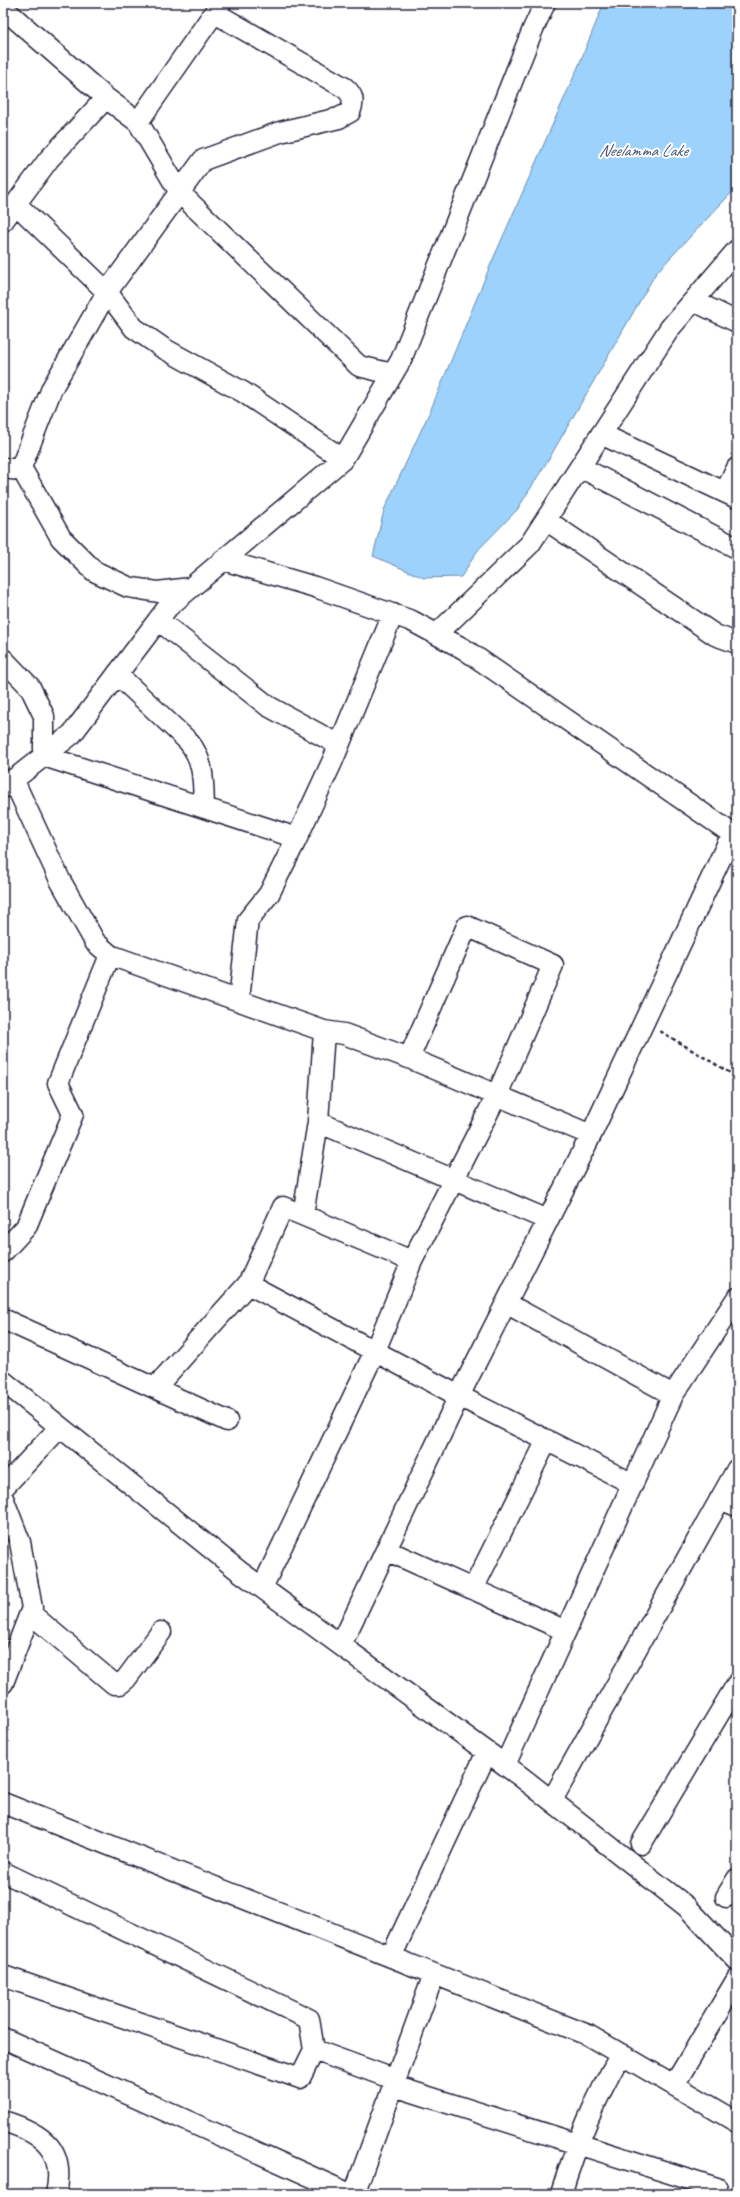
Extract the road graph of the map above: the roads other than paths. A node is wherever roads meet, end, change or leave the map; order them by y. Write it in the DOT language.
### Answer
graph roads {
  1 [pos="545,3"];
  2 [pos="3,8"];
  3 [pos="218,8"];
  4 [pos="106,98"];
  5 [pos="138,122"];
  6 [pos="180,193"];
  7 [pos="16,204"];
  8 [pos="3,221"];
  9 [pos="737,250"];
  10 [pos="107,292"];
  11 [pos="694,301"];
  12 [pos="737,322"];
  13 [pos="392,374"];
  14 [pos="601,434"];
  15 [pos="343,459"];
  16 [pos="580,466"];
  17 [pos="7,468"];
  18 [pos="737,468"];
  19 [pos="731,495"];
  20 [pos="546,520"];
  21 [pos="737,548"];
  22 [pos="223,560"];
  23 [pos="190,588"];
  24 [pos="393,614"];
  25 [pos="158,620"];
  26 [pos="437,634"];
  27 [pos="737,643"];
  28 [pos="3,659"];
  29 [pos="117,674"];
  30 [pos="339,745"];
  31 [pos="44,756"];
  32 [pos="8,783"];
  33 [pos="204,808"];
  34 [pos="735,835"];
  35 [pos="297,838"];
  36 [pos="110,955"];
  37 [pos="239,1000"];
  38 [pos="324,1031"];
  39 [pos="409,1058"];
  40 [pos="497,1095"];
  41 [pos="318,1122"];
  42 [pos="591,1135"];
  43 [pos="454,1180"];
  44 [pos="304,1215"];
  45 [pos="548,1220"];
  46 [pos="3,1252"];
  47 [pos="412,1261"];
  48 [pos="248,1284"];
  49 [pos="737,1298"];
  50 [pos="506,1303"];
  51 [pos="3,1319"];
  52 [pos="375,1351"];
  53 [pos="3,1381"];
  54 [pos="155,1388"];
  55 [pos="673,1395"];
  56 [pos="459,1396"];
  57 [pos="227,1421"];
  58 [pos="60,1427"];
  59 [pos="547,1440"];
  60 [pos="737,1469"];
  61 [pos="633,1484"];
  62 [pos="3,1488"];
  63 [pos="3,1498"];
  64 [pos="728,1503"];
  65 [pos="386,1550"];
  66 [pos="262,1588"];
  67 [pos="473,1589"];
  68 [pos="30,1613"];
  69 [pos="566,1631"];
  70 [pos="161,1632"];
  71 [pos="341,1645"];
  72 [pos="3,1683"];
  73 [pos="737,1684"];
  74 [pos="487,1752"];
  75 [pos="505,1765"];
  76 [pos="556,1793"];
  77 [pos="3,1802"];
  78 [pos="641,1844"];
  79 [pos="3,1872"];
  80 [pos="737,1879"];
  81 [pos="726,1897"];
  82 [pos="391,1956"];
  83 [pos="737,1960"];
  84 [pos="434,1974"];
  85 [pos="3,1976"];
  86 [pos="737,1980"];
  87 [pos="3,2038"];
  88 [pos="314,2050"];
  89 [pos="621,2054"];
  90 [pos="395,2083"];
  91 [pos="674,2085"];
  92 [pos="3,2121"];
  93 [pos="737,2122"];
  94 [pos="576,2145"];
  95 [pos="717,2188"];
  96 [pos="56,2194"];
  97 [pos="350,2194"];
  98 [pos="354,2194"];
  99 [pos="561,2194"];
  1 -- 13 [label="street"];
  2 -- 4 [label="street"];
  3 -- 5 [label="street"];
  3 -- 6 [label="street"];
  4 -- 5 [label="street"];
  4 -- 7 [label="street"];
  5 -- 6 [label="street"];
  6 -- 10 [label="street"];
  6 -- 13 [label="street"];
  7 -- 8 [label="street"];
  7 -- 10 [label="street"];
  9 -- 11 [label="street"];
  10 -- 15 [label="street"];
  10 -- 17 [label="street"];
  11 -- 12 [label="street"];
  11 -- 14 [label="street"];
  13 -- 15 [label="street"];
  14 -- 16 [label="street"];
  14 -- 19 [label="street"];
  15 -- 22 [label="street"];
  16 -- 20 [label="street"];
  16 -- 21 [label="street"];
  17 -- 23 [label="street"];
  18 -- 19 [label="street"];
  20 -- 26 [label="street"];
  20 -- 27 [label="street"];
  22 -- 23 [label="street"];
  22 -- 24 [label="street"];
  23 -- 25 [label="street"];
  24 -- 26 [label="street"];
  24 -- 30 [label="street"];
  25 -- 29 [label="street"];
  25 -- 30 [label="street"];
  26 -- 34 [label="street"];
  28 -- 31 [label="street"];
  29 -- 31 [label="street"];
  29 -- 33 [label="street"];
  30 -- 35 [label="street"];
  31 -- 32 [label="street"];
  31 -- 33 [label="street"];
  32 -- 36 [label="street"];
  33 -- 35 [label="street"];
  34 -- 42 [label="street"];
  35 -- 37 [label="street"];
  36 -- 37 [label="street"];
  36 -- 46 [label="street"];
  37 -- 38 [label="street"];
  38 -- 39 [label="street"];
  38 -- 41 [label="street"];
  39 -- 40 [label="street"];
  39 -- 40 [label="street"];
  40 -- 42 [label="street"];
  40 -- 43 [label="street"];
  41 -- 43 [label="street"];
  41 -- 44 [label="street"];
  42 -- 45 [label="street"];
  43 -- 45 [label="street"];
  43 -- 47 [label="street"];
  44 -- 47 [label="street"];
  44 -- 48 [label="street"];
  45 -- 50 [label="street"];
  47 -- 52 [label="street"];
  48 -- 52 [label="street"];
  48 -- 54 [label="street"];
  49 -- 55 [label="street"];
  50 -- 55 [label="street"];
  50 -- 56 [label="street"];
  51 -- 54 [label="street"];
  52 -- 56 [label="street"];
  52 -- 66 [label="street"];
  53 -- 58 [label="street"];
  54 -- 57 [label="street"];
  55 -- 61 [label="street"];
  56 -- 59 [label="street"];
  56 -- 65 [label="street"];
  58 -- 62 [label="street"];
  58 -- 66 [label="street"];
  59 -- 61 [label="street"];
  59 -- 67 [label="street"];
  60 -- 64 [label="street"];
  61 -- 69 [label="street"];
  63 -- 68 [label="street"];
  64 -- 76 [label="street"];
  65 -- 67 [label="street"];
  65 -- 71 [label="street"];
  66 -- 71 [label="street"];
  67 -- 69 [label="street"];
  68 -- 70 [label="street"];
  68 -- 72 [label="street"];
  69 -- 75 [label="street"];
  71 -- 74 [label="street"];
  73 -- 78 [label="street"];
  74 -- 75 [label="street"];
  74 -- 82 [label="street"];
  75 -- 83 [label="street"];
  77 -- 82 [label="street"];
  79 -- 88 [label="street"];
  80 -- 81 [label="street"];
  82 -- 84 [label="street"];
  84 -- 89 [label="street"];
  84 -- 90 [label="street"];
  85 -- 88 [label="street"];
  86 -- 91 [label="street"];
  87 -- 97 [label="street"];
  88 -- 90 [label="street"];
  89 -- 91 [label="street"];
  89 -- 94 [label="street"];
  90 -- 94 [label="street"];
  90 -- 98 [label="street"];
  91 -- 93 [label="street"];
  92 -- 96 [label="street"];
  94 -- 95 [label="street"];
  94 -- 99 [label="street"];
}
